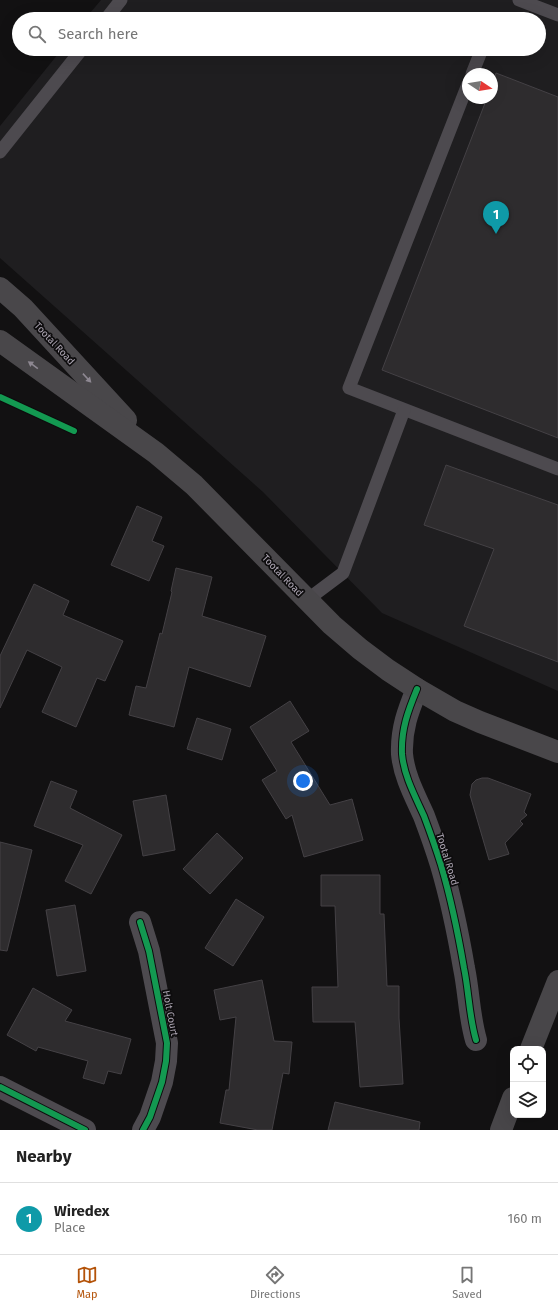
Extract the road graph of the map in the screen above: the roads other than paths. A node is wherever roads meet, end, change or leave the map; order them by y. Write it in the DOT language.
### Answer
graph roads {
  1 [pos="121,0"];
  2 [pos="519,0"];
  3 [pos="112,12"];
  4 [pos="558,15"];
  5 [pos="76,56"];
  6 [pos="479,56"];
  7 [pos="474,68"];
  8 [pos="462,99"];
  9 [pos="0,152"];
  10 [pos="0,288"];
  11 [pos="0,341"];
  12 [pos="404,410"];
  13 [pos="156,453"];
  14 [pos="558,469"];
  15 [pos="307,600"];
  16 [pos="417,689"];
  17 [pos="558,752"];
  18 [pos="140,922"];
  19 [pos="558,981"];
  20 [pos="476,1040"];
  21 [pos="532,1046"];
  22 [pos="0,1088"];
  23 [pos="510,1106"];
  24 [pos="85,1130"];
  25 [pos="143,1130"];
  26 [pos="501,1130"];
  1 -- 3 [label="lane"];
  2 -- 4 [label="lane"];
  5 -- 9 [label="lane"];
  6 -- 7 [label="lane"];
  8 -- 12 [label="lane"];
  10 -- 13 [label="main road, Tootal Road, one-way"];
  13 -- 11 [label="main road, Tootal Road, one-way"];
  12 -- 14 [label="lane"];
  12 -- 15 [label="lane"];
  13 -- 15 [label="main road, Tootal Road"];
  15 -- 16 [label="main road, Tootal Road"];
  16 -- 17 [label="main road, Tootal Road"];
  16 -- 20 [label="street, Tootal Road"];
  18 -- 25 [label="street, Holt Court"];
  19 -- 21 [label="main road"];
  22 -- 24 [label="street"];
  23 -- 26 [label="main road"];
}
